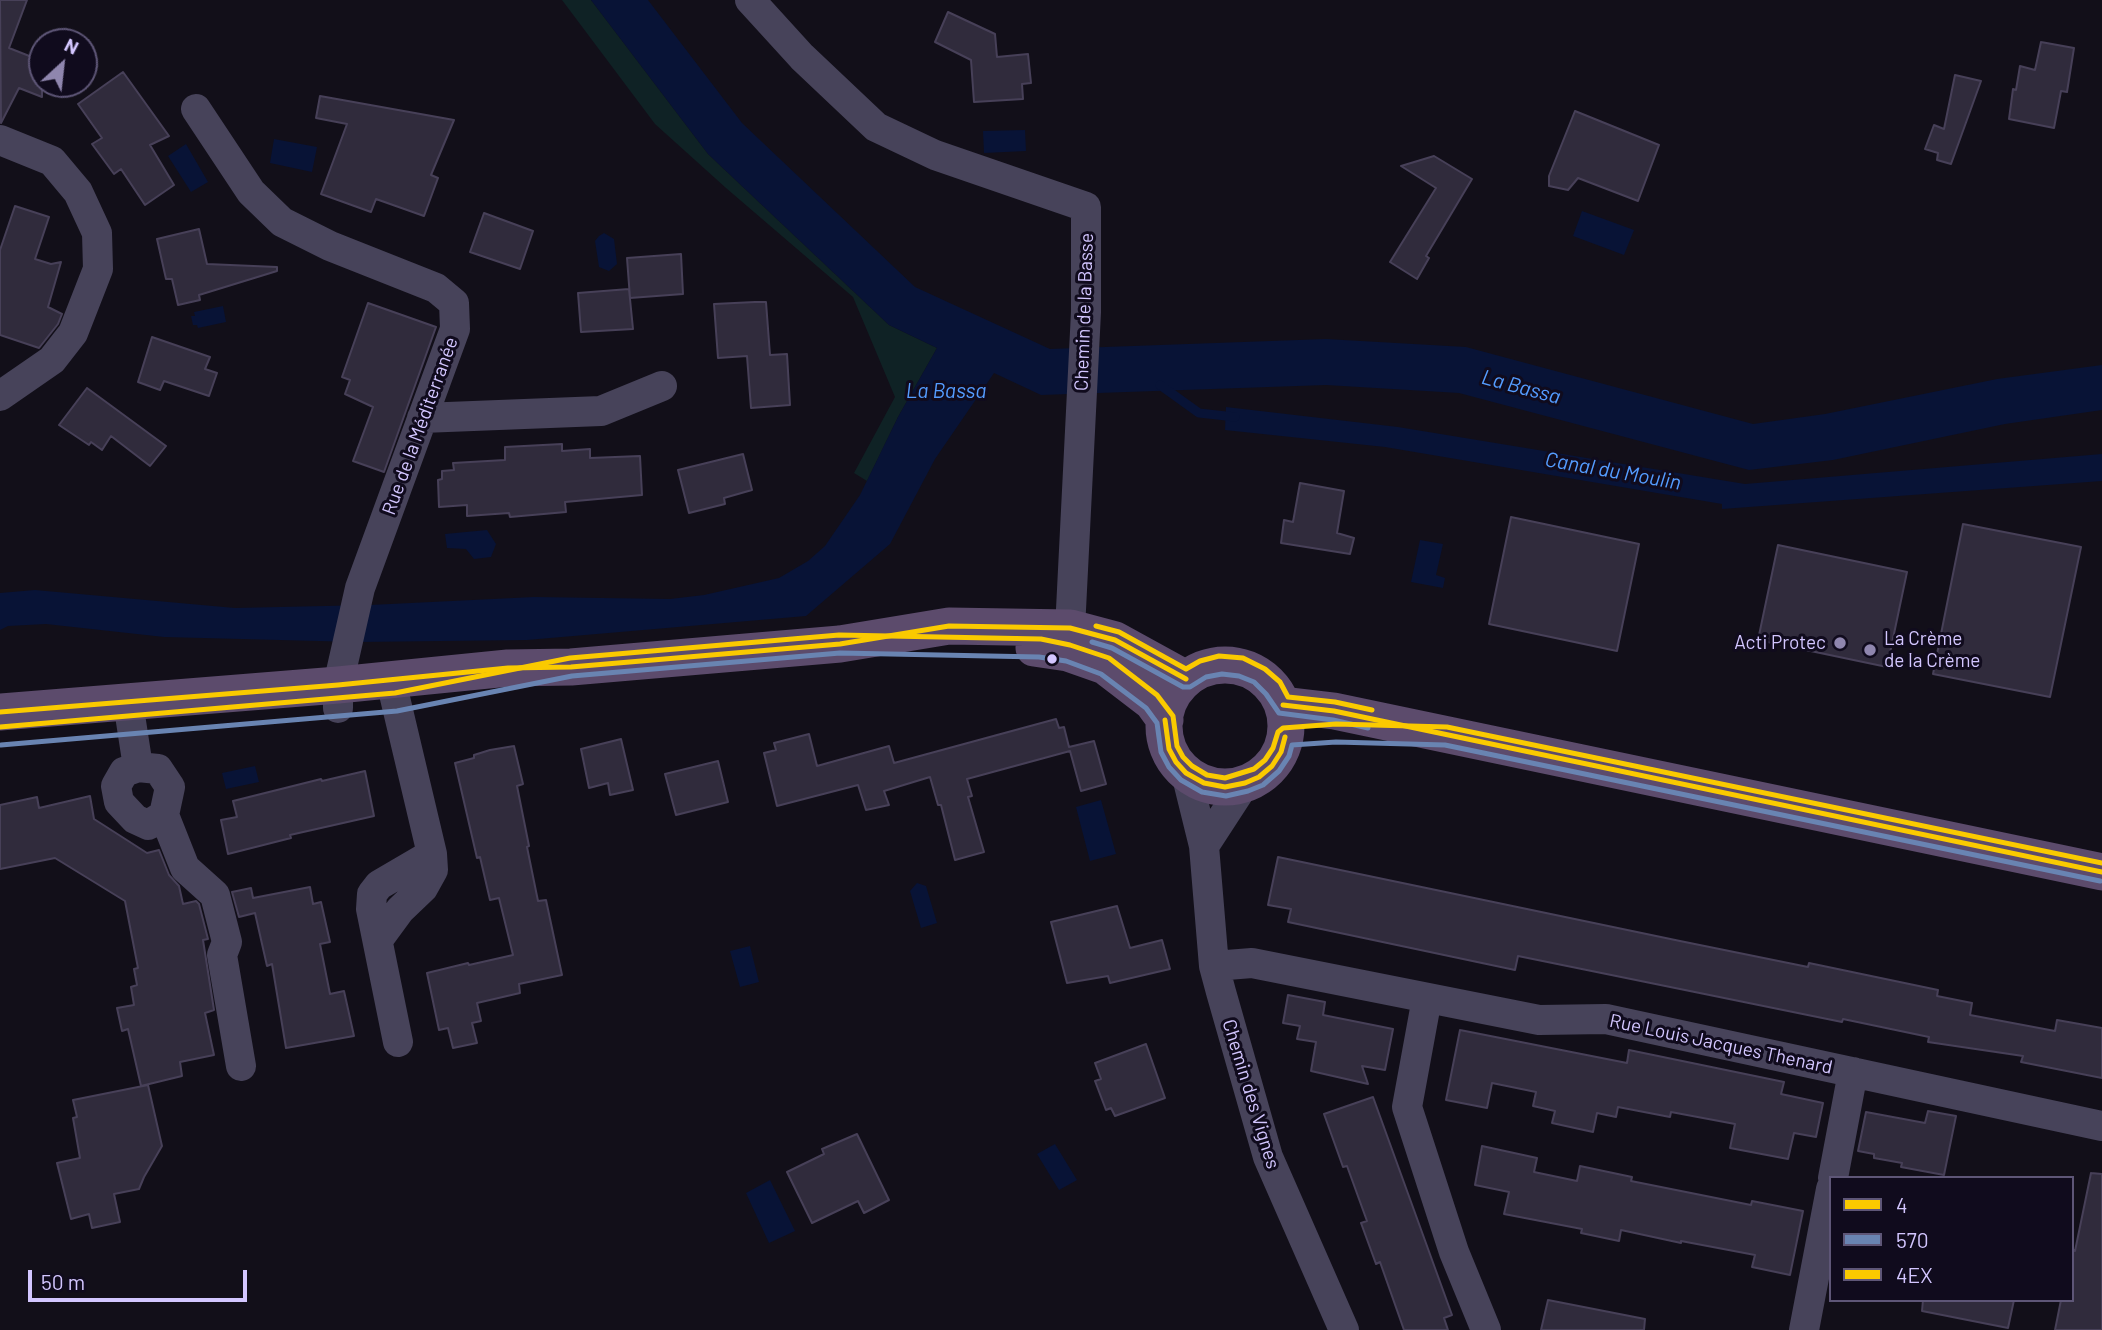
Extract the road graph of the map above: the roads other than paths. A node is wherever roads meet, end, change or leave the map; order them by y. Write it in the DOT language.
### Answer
graph roads {
  1 [pos="750,0"];
  2 [pos="196,109"];
  3 [pos="0,139"];
  4 [pos="662,386"];
  5 [pos="0,396"];
  6 [pos="422,418"];
  7 [pos="1069,640"];
  8 [pos="1186,679"];
  9 [pos="339,685"];
  10 [pos="394,691"];
  11 [pos="0,712"];
  12 [pos="130,714"];
  13 [pos="1164,720"];
  14 [pos="1284,721"];
  15 [pos="0,736"];
  16 [pos="138,767"];
  17 [pos="1186,773"];
  18 [pos="1245,783"];
  19 [pos="164,815"];
  20 [pos="1204,846"];
  21 [pos="2102,872"];
  22 [pos="1214,966"];
  23 [pos="1427,998"];
  24 [pos="398,1042"];
  25 [pos="242,1066"];
  26 [pos="1853,1072"];
  27 [pos="2102,1126"];
  28 [pos="1833,1176"];
  29 [pos="1829,1199"];
  30 [pos="1344,1330"];
  31 [pos="1486,1330"];
  32 [pos="1804,1330"];
  1 -- 7 [label="street, Chemin de la Basse"];
  2 -- 6 [label="street, Rue de la Méditerranée"];
  3 -- 5 [label="street"];
  4 -- 6 [label="street"];
  6 -- 9 [label="street, Rue de la Méditerranée"];
  7 -- 8 [label="main road"];
  7 -- 10 [label="main road"];
  7 -- 13 [label="main road"];
  8 -- 13 [label="main road"];
  8 -- 14 [label="main road"];
  9 -- 10 [label="main road"];
  9 -- 12 [label="main road"];
  10 -- 24 [label="street"];
  11 -- 12 [label="main road"];
  12 -- 15 [label="main road"];
  12 -- 16 [label="street"];
  13 -- 17 [label="main road"];
  14 -- 18 [label="main road"];
  14 -- 21 [label="main road"];
  16 -- 19 [label="street"];
  16 -- 19 [label="street"];
  17 -- 18 [label="main road"];
  17 -- 20 [label="street, Chemin des Vignes"];
  18 -- 20 [label="street"];
  19 -- 25 [label="street"];
  20 -- 22 [label="street, Chemin des Vignes"];
  22 -- 23 [label="street, Rue Louis Jacques Thenard"];
  22 -- 30 [label="street, Chemin des Vignes"];
  23 -- 26 [label="street, Rue Louis Jacques Thenard"];
  23 -- 31 [label="street"];
  26 -- 27 [label="street, Rue Louis Jacques Thenard"];
  26 -- 28 [label="street"];
  29 -- 32 [label="street"];
}
